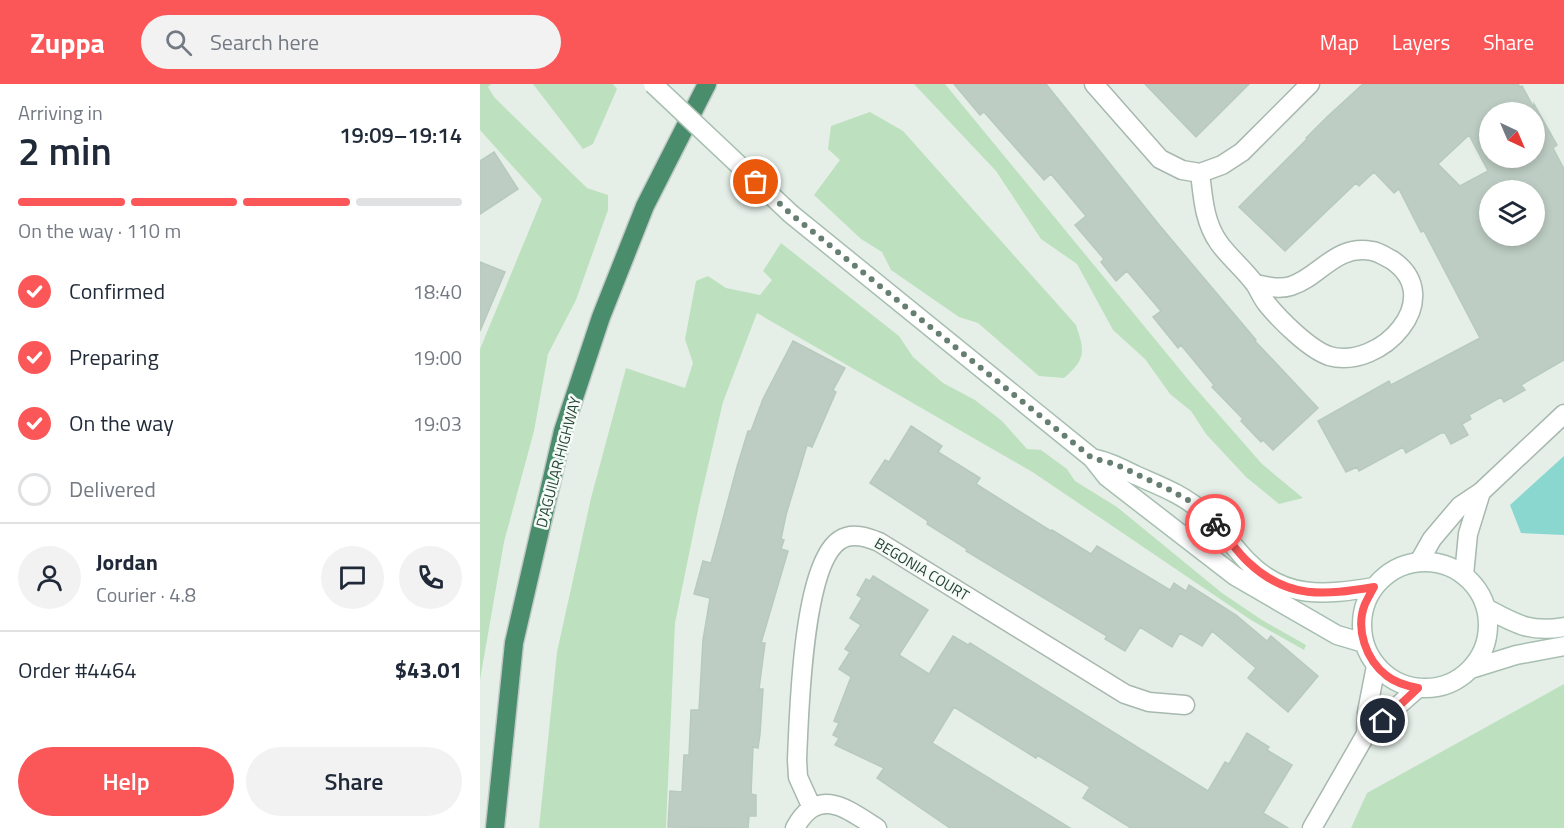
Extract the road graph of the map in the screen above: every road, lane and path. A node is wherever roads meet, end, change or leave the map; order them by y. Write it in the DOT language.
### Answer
graph roads {
  1 [pos="653,84"];
  2 [pos="707,84"];
  3 [pos="1094,84"];
  4 [pos="1310,84"];
  5 [pos="1200,173"];
  6 [pos="1255,284"];
  7 [pos="1564,414"];
  8 [pos="1092,458"];
  9 [pos="1481,492"];
  10 [pos="1419,562"];
  11 [pos="1464,575"];
  12 [pos="1374,587"];
  13 [pos="1486,608"];
  14 [pos="1564,627"];
  15 [pos="1364,644"];
  16 [pos="1564,646"];
  17 [pos="1376,666"];
  18 [pos="1471,669"];
  19 [pos="1418,688"];
  20 [pos="1185,705"];
  21 [pos="1366,734"];
  22 [pos="812,808"];
  23 [pos="495,828"];
  24 [pos="795,828"];
  25 [pos="877,828"];
  26 [pos="1312,828"];
  1 -- 8 [label="street, bridge"];
  2 -- 23 [label="highway, D'AGUILAR HIGHWAY"];
  3 -- 5 [label="street"];
  4 -- 5 [label="street"];
  5 -- 6 [label="street"];
  6 -- 6 [label="street"];
  7 -- 9 [label="street"];
  8 -- 12 [label="street"];
  8 -- 15 [label="street"];
  9 -- 10 [label="street"];
  9 -- 11 [label="street"];
  10 -- 11 [label="street"];
  10 -- 12 [label="street"];
  11 -- 13 [label="street"];
  12 -- 15 [label="street"];
  13 -- 14 [label="street"];
  13 -- 18 [label="street"];
  15 -- 17 [label="street"];
  16 -- 18 [label="street"];
  17 -- 19 [label="street"];
  17 -- 21 [label="street"];
  18 -- 19 [label="street"];
  19 -- 21 [label="street"];
  20 -- 22 [label="street, BEGONIA COURT"];
  21 -- 26 [label="street"];
  22 -- 24 [label="street"];
  22 -- 25 [label="street"];
}
